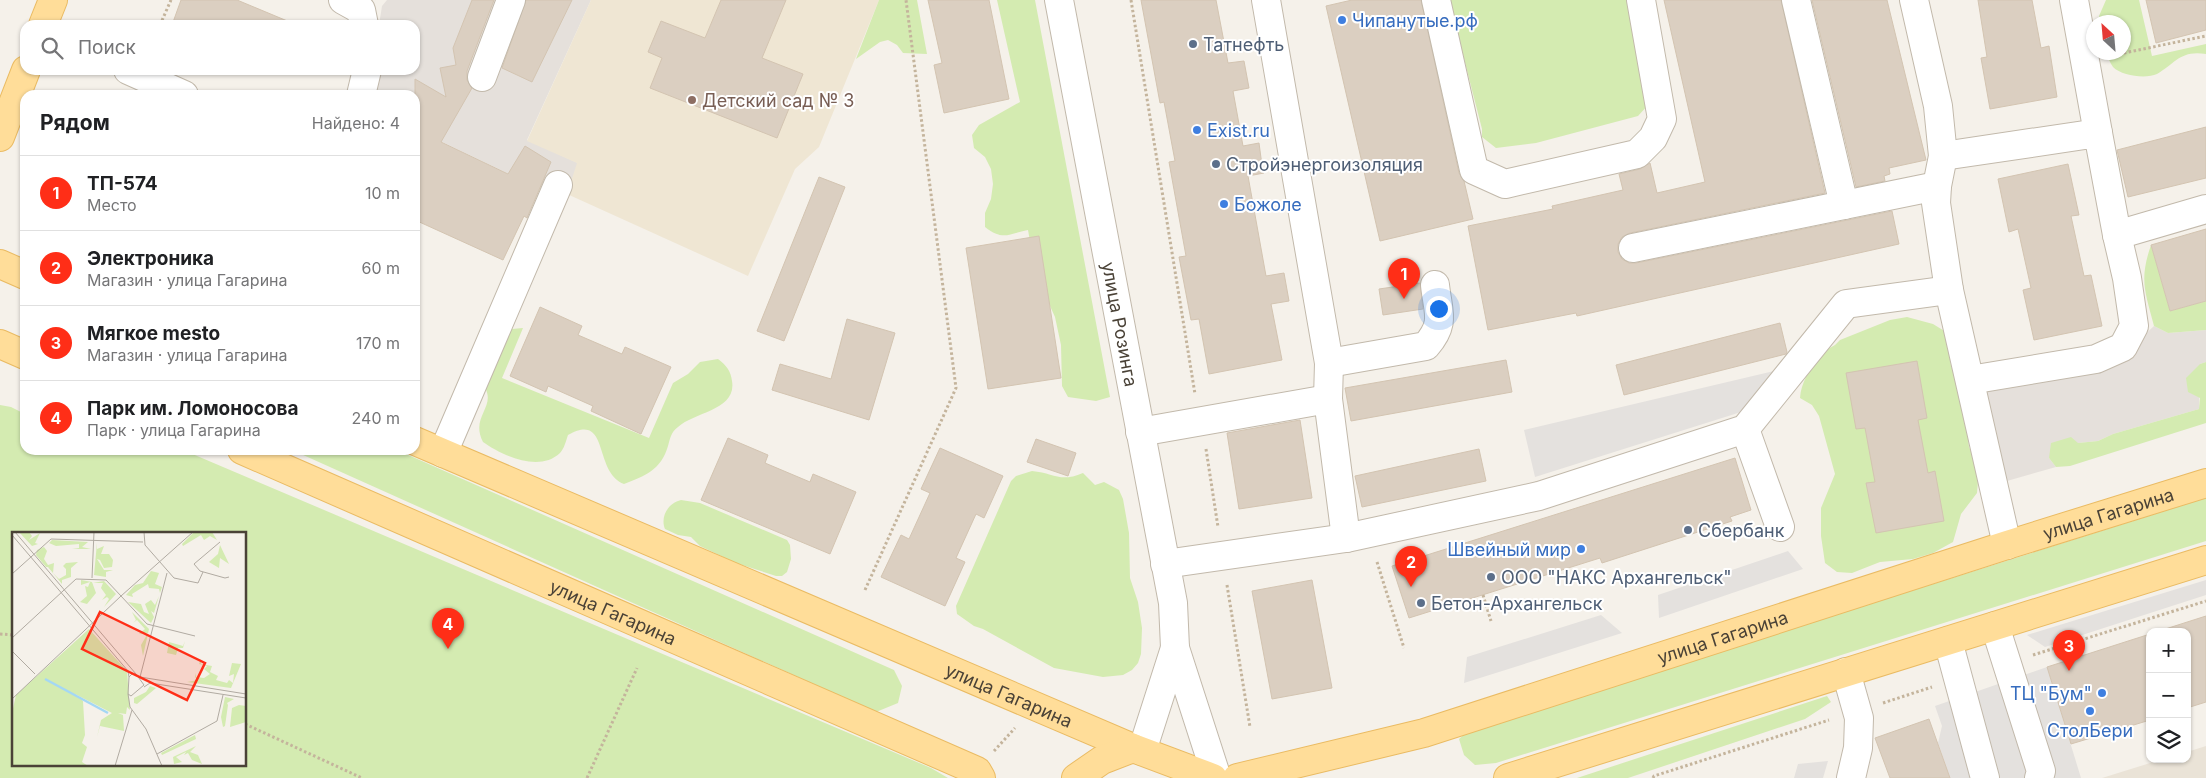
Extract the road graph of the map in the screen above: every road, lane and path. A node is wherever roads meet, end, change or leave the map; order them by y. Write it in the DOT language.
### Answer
graph roads {
  1 [pos="53,0"];
  2 [pos="171,0"];
  3 [pos="342,0"];
  4 [pos="511,0"];
  5 [pos="906,0"];
  6 [pos="1059,0"];
  7 [pos="1130,0"];
  8 [pos="1266,0"];
  9 [pos="1436,0"];
  10 [pos="1641,0"];
  11 [pos="1796,0"];
  12 [pos="1914,0"];
  13 [pos="2074,0"];
  14 [pos="45,20"];
  15 [pos="162,20"];
  16 [pos="363,20"];
  17 [pos="2206,36"];
  18 [pos="2084,61"];
  19 [pos="24,75"];
  20 [pos="139,75"];
  21 [pos="366,75"];
  22 [pos="482,77"];
  23 [pos="173,90"];
  24 [pos="362,90"];
  25 [pos="2098,133"];
  26 [pos="0,137"];
  27 [pos="1943,156"];
  28 [pos="558,185"];
  29 [pos="1937,186"];
  30 [pos="1844,205"];
  31 [pos="2206,208"];
  32 [pos="2117,235"];
  33 [pos="1633,248"];
  34 [pos="0,264"];
  35 [pos="20,273"];
  36 [pos="1435,285"];
  37 [pos="1949,290"];
  38 [pos="0,344"];
  39 [pos="20,353"];
  40 [pos="1329,363"];
  41 [pos="1970,380"];
  42 [pos="1205,393"];
  43 [pos="1196,394"];
  44 [pos="1328,400"];
  45 [pos="1202,421"];
  46 [pos="1745,429"];
  47 [pos="1140,432"];
  48 [pos="420,443"];
  49 [pos="443,453"];
  50 [pos="253,455"];
  51 [pos="2206,483"];
  52 [pos="1780,526"];
  53 [pos="1346,538"];
  54 [pos="2007,545"];
  55 [pos="1222,556"];
  56 [pos="2206,560"];
  57 [pos="1165,564"];
  58 [pos="865,590"];
  59 [pos="1483,594"];
  60 [pos="1491,620"];
  61 [pos="1995,626"];
  62 [pos="1948,641"];
  63 [pos="1175,648"];
  64 [pos="637,668"];
  65 [pos="1846,672"];
  66 [pos="246,724"];
  67 [pos="1250,727"];
  68 [pos="1137,749"];
  69 [pos="362,778"];
  70 [pos="587,778"];
  71 [pos="981,778"];
  72 [pos="1076,778"];
  73 [pos="1215,778"];
  74 [pos="1237,778"];
  75 [pos="1508,778"];
  76 [pos="1851,778"];
  77 [pos="1985,778"];
  78 [pos="2039,778"];
  1 -- 14 [label="main road"];
  2 -- 15 [label="path"];
  3 -- 16 [label="street"];
  4 -- 22 [label="street"];
  5 -- 58 [label="path"];
  6 -- 47 [label="street, улица Розинга"];
  7 -- 43 [label="path"];
  8 -- 40 [label="street"];
  9 -- 10 [label="street"];
  11 -- 30 [label="street"];
  12 -- 27 [label="street"];
  13 -- 18 [label="street"];
  17 -- 18 [label="path"];
  18 -- 25 [label="street"];
  19 -- 26 [label="main road"];
  20 -- 23 [label="street"];
  21 -- 24 [label="street"];
  25 -- 27 [label="street"];
  25 -- 32 [label="street"];
  27 -- 29 [label="street"];
  28 -- 49 [label="street"];
  29 -- 30 [label="street"];
  29 -- 37 [label="street"];
  30 -- 33 [label="street"];
  31 -- 32 [label="street"];
  32 -- 41 [label="street"];
  34 -- 35 [label="main road"];
  36 -- 40 [label="street"];
  37 -- 41 [label="street"];
  37 -- 46 [label="street"];
  38 -- 39 [label="main road"];
  40 -- 44 [label="street"];
  41 -- 54 [label="street"];
  42 -- 43 [label="path"];
  43 -- 45 [label="path"];
  44 -- 45 [label="street"];
  44 -- 53 [label="street"];
  45 -- 47 [label="street"];
  45 -- 55 [label="path"];
  46 -- 52 [label="street"];
  46 -- 53 [label="street"];
  47 -- 57 [label="street, улица Розинга"];
  48 -- 49 [label="main road, улица Гагарина"];
  49 -- 68 [label="main road, улица Гагарина"];
  50 -- 71 [label="main road, улица Гагарина"];
  51 -- 54 [label="main road, улица Гагарина"];
  53 -- 55 [label="street"];
  54 -- 74 [label="main road, улица Гагарина"];
  55 -- 57 [label="street"];
  55 -- 67 [label="path"];
  56 -- 61 [label="main road"];
  57 -- 63 [label="street, улица Розинга"];
  59 -- 60 [label="path"];
  61 -- 62 [label="main road"];
  61 -- 78 [label="street"];
  62 -- 65 [label="main road"];
  62 -- 77 [label="street"];
  63 -- 68 [label="street"];
  63 -- 73 [label="street"];
  64 -- 70 [label="path"];
  65 -- 75 [label="main road"];
  65 -- 76 [label="street"];
  66 -- 69 [label="path"];
  68 -- 72 [label="main road"];
  68 -- 73 [label="main road, улица Гагарина"];
}
